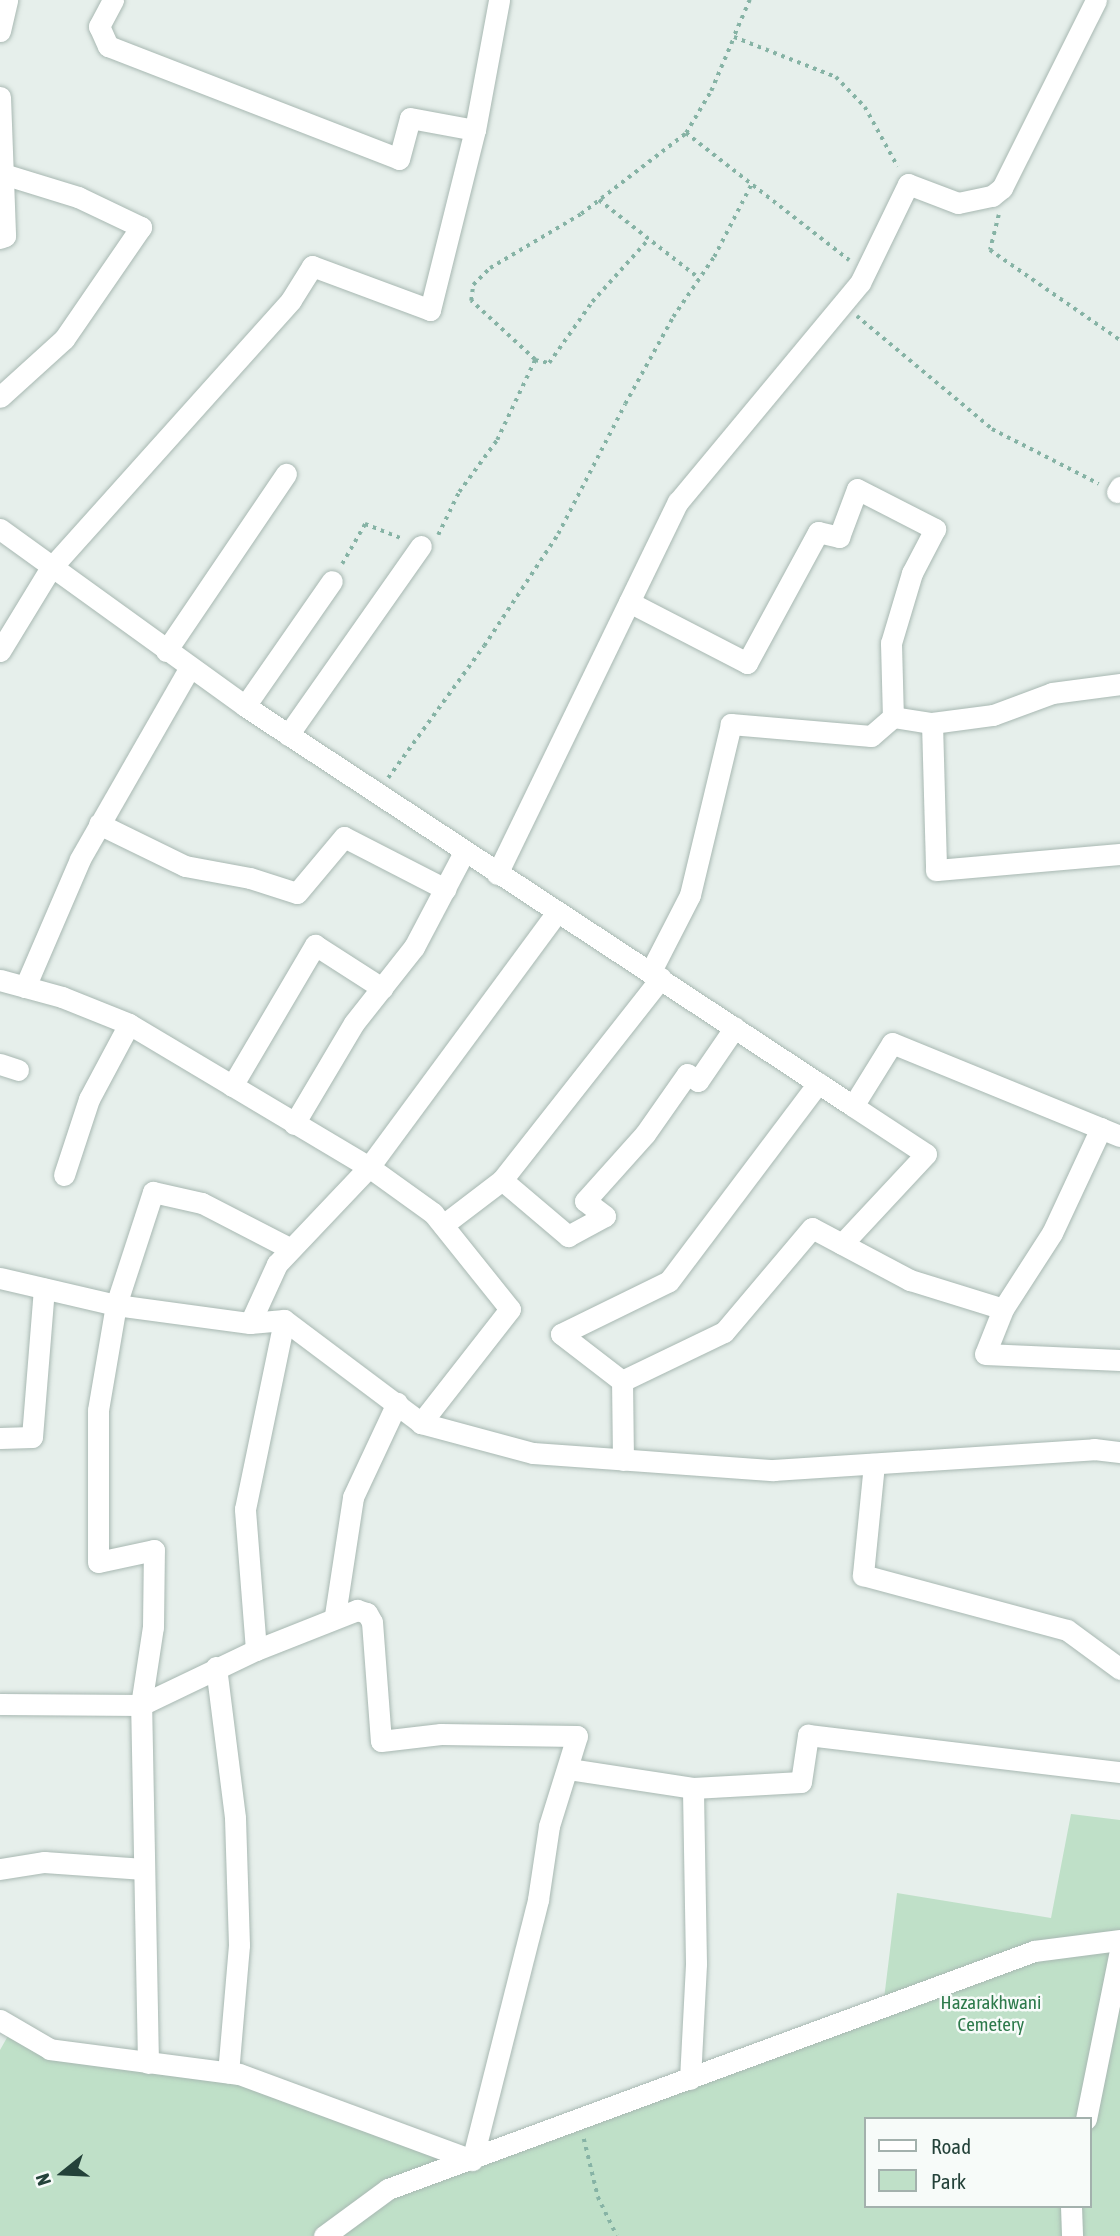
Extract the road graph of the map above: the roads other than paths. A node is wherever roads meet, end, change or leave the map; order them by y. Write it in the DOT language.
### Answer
graph roads {
  1 [pos="7,0"];
  2 [pos="113,0"];
  3 [pos="499,0"];
  4 [pos="1096,0"];
  5 [pos="0,31"];
  6 [pos="0,97"];
  7 [pos="475,130"];
  8 [pos="2,173"];
  9 [pos="0,238"];
  10 [pos="0,397"];
  11 [pos="286,474"];
  12 [pos="0,530"];
  13 [pos="421,546"];
  14 [pos="50,569"];
  15 [pos="332,581"];
  16 [pos="629,602"];
  17 [pos="166,650"];
  18 [pos="0,651"];
  19 [pos="190,667"];
  20 [pos="1120,684"];
  21 [pos="245,706"];
  22 [pos="893,717"];
  23 [pos="932,723"];
  24 [pos="288,735"];
  25 [pos="99,824"];
  26 [pos="464,852"];
  27 [pos="1120,855"];
  28 [pos="497,874"];
  29 [pos="444,889"];
  30 [pos="557,912"];
  31 [pos="656,975"];
  32 [pos="0,980"];
  33 [pos="25,987"];
  34 [pos="382,988"];
  35 [pos="128,1024"];
  36 [pos="735,1027"];
  37 [pos="818,1083"];
  38 [pos="232,1086"];
  39 [pos="853,1106"];
  40 [pos="294,1124"];
  41 [pos="1110,1132"];
  42 [pos="369,1167"];
  43 [pos="64,1175"];
  44 [pos="502,1180"];
  45 [pos="443,1225"];
  46 [pos="842,1244"];
  47 [pos="291,1249"];
  48 [pos="0,1278"];
  49 [pos="44,1288"];
  50 [pos="116,1305"];
  51 [pos="1003,1310"];
  52 [pos="284,1320"];
  53 [pos="250,1324"];
  54 [pos="1119,1355"];
  55 [pos="622,1381"];
  56 [pos="397,1403"];
  57 [pos="421,1423"];
  58 [pos="0,1438"];
  59 [pos="1120,1452"];
  60 [pos="623,1460"];
  61 [pos="874,1464"];
  62 [pos="335,1615"];
  63 [pos="256,1650"];
  64 [pos="216,1667"];
  65 [pos="1120,1669"];
  66 [pos="0,1704"];
  67 [pos="141,1705"];
  68 [pos="569,1769"];
  69 [pos="1120,1772"];
  70 [pos="693,1788"];
  71 [pos="0,1869"];
  72 [pos="144,1869"];
  73 [pos="1120,1940"];
  74 [pos="1120,1951"];
  75 [pos="0,2020"];
  76 [pos="148,2063"];
  77 [pos="228,2073"];
  78 [pos="690,2079"];
  79 [pos="1086,2117"];
  80 [pos="472,2160"];
  81 [pos="1071,2208"];
  82 [pos="324,2236"];
  83 [pos="1072,2236"];
  1 -- 5 [label="street"];
  2 -- 7 [label="street"];
  3 -- 7 [label="street"];
  4 -- 16 [label="street"];
  6 -- 8 [label="street"];
  7 -- 14 [label="street"];
  8 -- 9 [label="street"];
  8 -- 10 [label="street"];
  11 -- 17 [label="street"];
  12 -- 14 [label="street"];
  13 -- 24 [label="street"];
  14 -- 17 [label="street"];
  14 -- 18 [label="street"];
  15 -- 21 [label="street"];
  16 -- 22 [label="street"];
  16 -- 28 [label="street"];
  17 -- 19 [label="street"];
  19 -- 21 [label="street"];
  19 -- 25 [label="street"];
  20 -- 23 [label="street"];
  21 -- 24 [label="street"];
  22 -- 23 [label="street"];
  22 -- 31 [label="street"];
  23 -- 27 [label="street"];
  24 -- 26 [label="street"];
  25 -- 29 [label="street"];
  25 -- 33 [label="street"];
  26 -- 28 [label="street"];
  26 -- 29 [label="street"];
  28 -- 30 [label="street"];
  29 -- 34 [label="street"];
  30 -- 31 [label="street"];
  30 -- 42 [label="street"];
  31 -- 36 [label="street"];
  31 -- 44 [label="street"];
  32 -- 33 [label="street"];
  33 -- 35 [label="street"];
  34 -- 38 [label="street"];
  34 -- 40 [label="street"];
  35 -- 38 [label="street"];
  35 -- 43 [label="street"];
  36 -- 37 [label="street"];
  36 -- 44 [label="street"];
  37 -- 39 [label="street"];
  37 -- 55 [label="street"];
  38 -- 40 [label="street"];
  39 -- 41 [label="street"];
  39 -- 46 [label="street"];
  40 -- 42 [label="street"];
  41 -- 51 [label="street"];
  42 -- 45 [label="street"];
  42 -- 47 [label="street"];
  44 -- 45 [label="street"];
  45 -- 57 [label="street"];
  46 -- 51 [label="street"];
  46 -- 55 [label="street"];
  47 -- 50 [label="street"];
  47 -- 53 [label="street"];
  48 -- 49 [label="street"];
  49 -- 50 [label="street"];
  49 -- 58 [label="street"];
  50 -- 53 [label="street"];
  50 -- 67 [label="street"];
  51 -- 54 [label="street"];
  52 -- 53 [label="street"];
  52 -- 56 [label="street"];
  52 -- 63 [label="street"];
  55 -- 60 [label="street"];
  56 -- 57 [label="street"];
  56 -- 62 [label="street"];
  57 -- 60 [label="street"];
  59 -- 61 [label="street"];
  60 -- 61 [label="street"];
  61 -- 65 [label="street"];
  62 -- 63 [label="street"];
  62 -- 68 [label="street"];
  63 -- 64 [label="street"];
  64 -- 67 [label="street"];
  64 -- 77 [label="street"];
  66 -- 67 [label="street"];
  67 -- 72 [label="street"];
  68 -- 70 [label="street"];
  68 -- 80 [label="street"];
  69 -- 70 [label="street"];
  70 -- 78 [label="street"];
  71 -- 72 [label="street"];
  72 -- 76 [label="street"];
  73 -- 78 [label="street"];
  74 -- 79 [label="street"];
  75 -- 76 [label="street"];
  76 -- 77 [label="street"];
  77 -- 80 [label="street"];
  78 -- 80 [label="street"];
  80 -- 82 [label="street"];
  81 -- 83 [label="street"];
}
